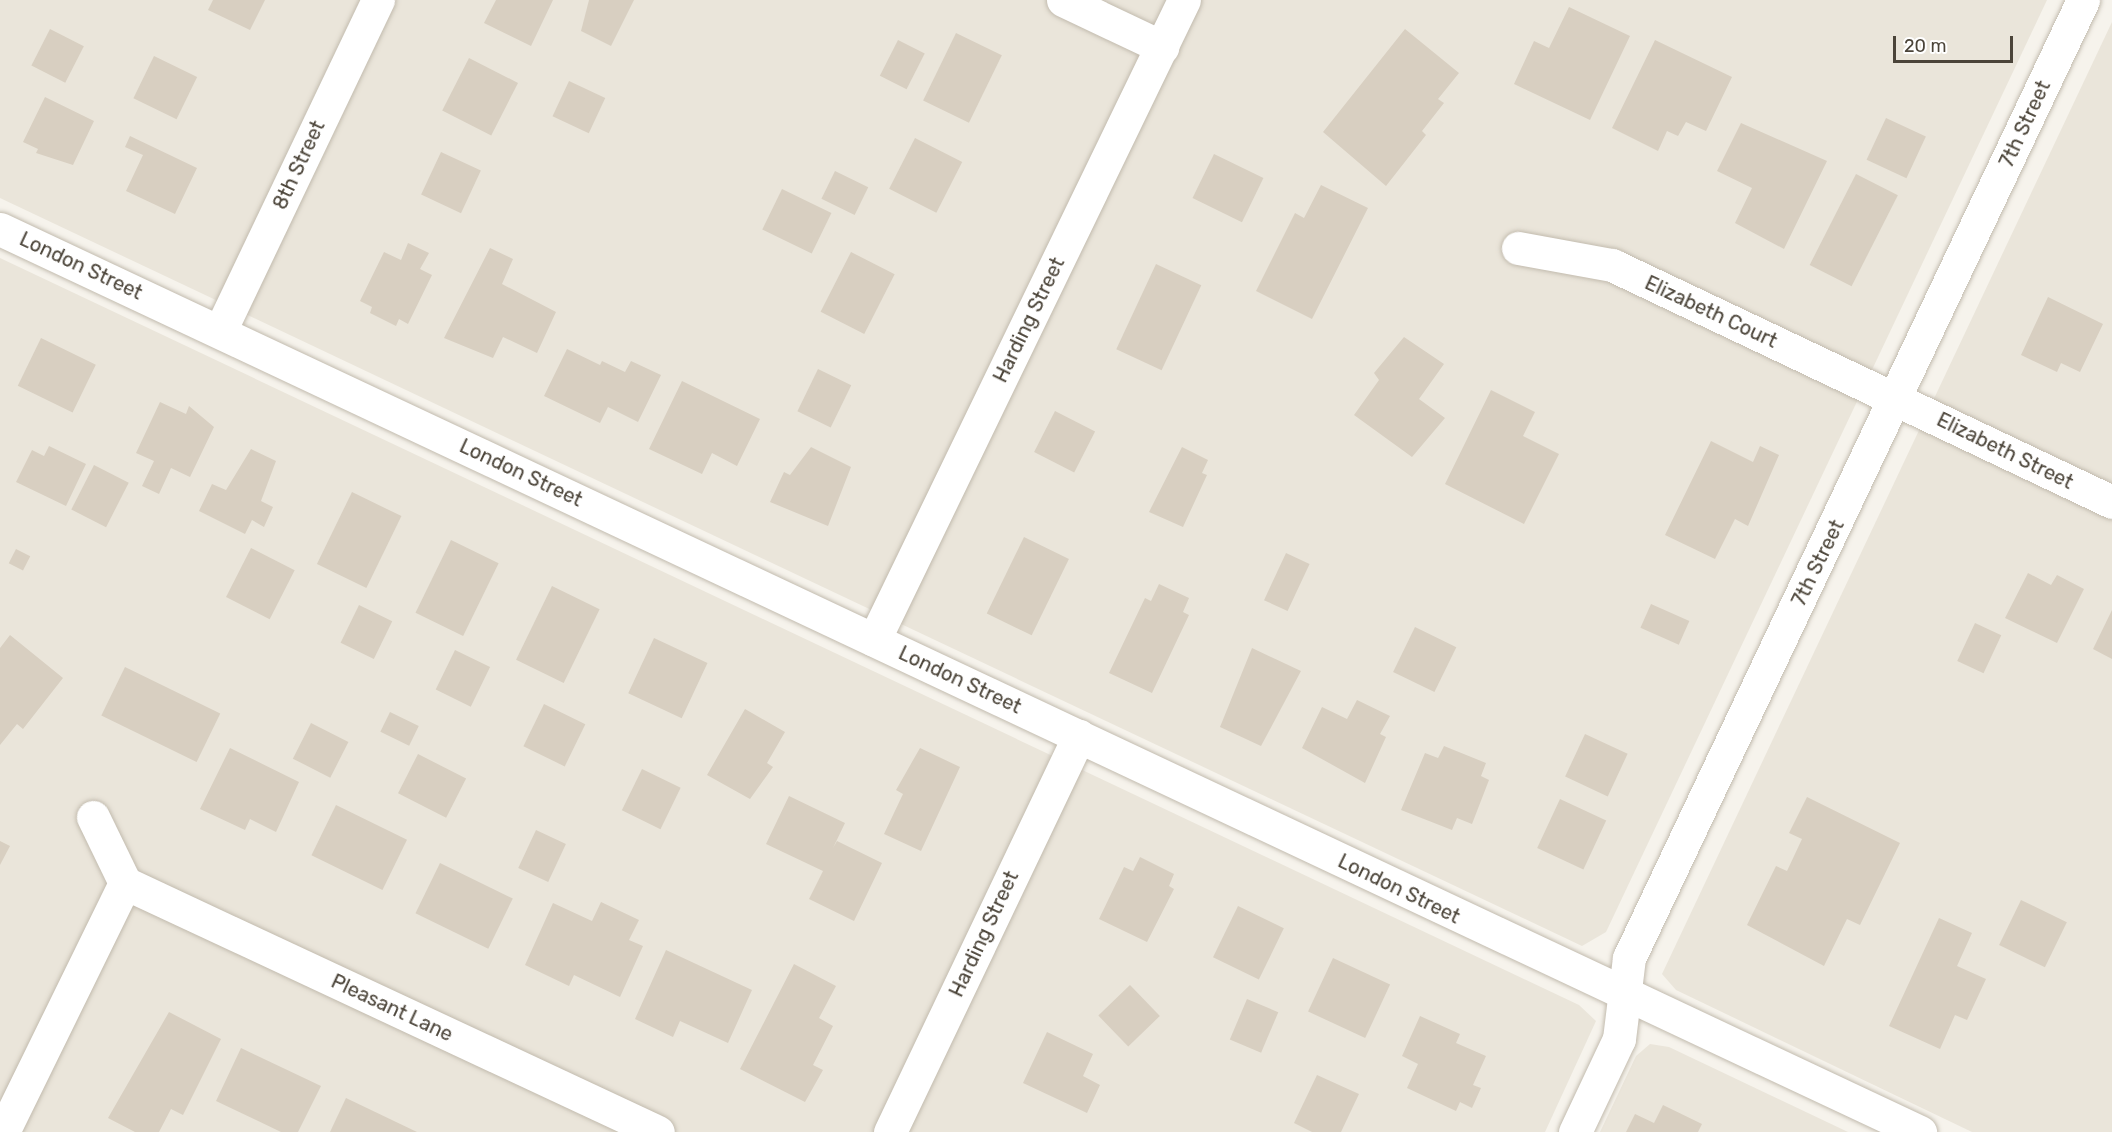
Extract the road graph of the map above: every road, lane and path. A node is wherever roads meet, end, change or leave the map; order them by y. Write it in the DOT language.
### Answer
graph roads {
  1 [pos="378,0"];
  2 [pos="1063,0"];
  3 [pos="1184,0"];
  4 [pos="2083,0"];
  5 [pos="1162,47"];
  6 [pos="0,229"];
  7 [pos="1518,248"];
  8 [pos="220,331"];
  9 [pos="1897,399"];
  10 [pos="2112,502"];
  11 [pos="874,640"];
  12 [pos="1079,736"];
  13 [pos="93,817"];
  14 [pos="125,883"];
  15 [pos="1625,996"];
  16 [pos="3,1132"];
  17 [pos="658,1132"];
  18 [pos="890,1132"];
  19 [pos="1575,1132"];
  20 [pos="1920,1132"];
  1 -- 8 [label="street, 8th Street"];
  2 -- 5 [label="street"];
  3 -- 5 [label="street, Harding Street"];
  4 -- 9 [label="street, 7th Street"];
  5 -- 11 [label="street, Harding Street"];
  6 -- 8 [label="street, London Street"];
  7 -- 9 [label="street, Elizabeth Court"];
  8 -- 11 [label="street, London Street"];
  9 -- 10 [label="street, Elizabeth Street"];
  9 -- 15 [label="street, 7th Street"];
  11 -- 12 [label="street, London Street"];
  12 -- 15 [label="street, London Street"];
  12 -- 18 [label="street, Harding Street"];
  13 -- 14 [label="street"];
  14 -- 16 [label="street"];
  14 -- 17 [label="street, Pleasant Lane"];
  15 -- 19 [label="street, 7th Street"];
  15 -- 20 [label="street, London Street"];
}
